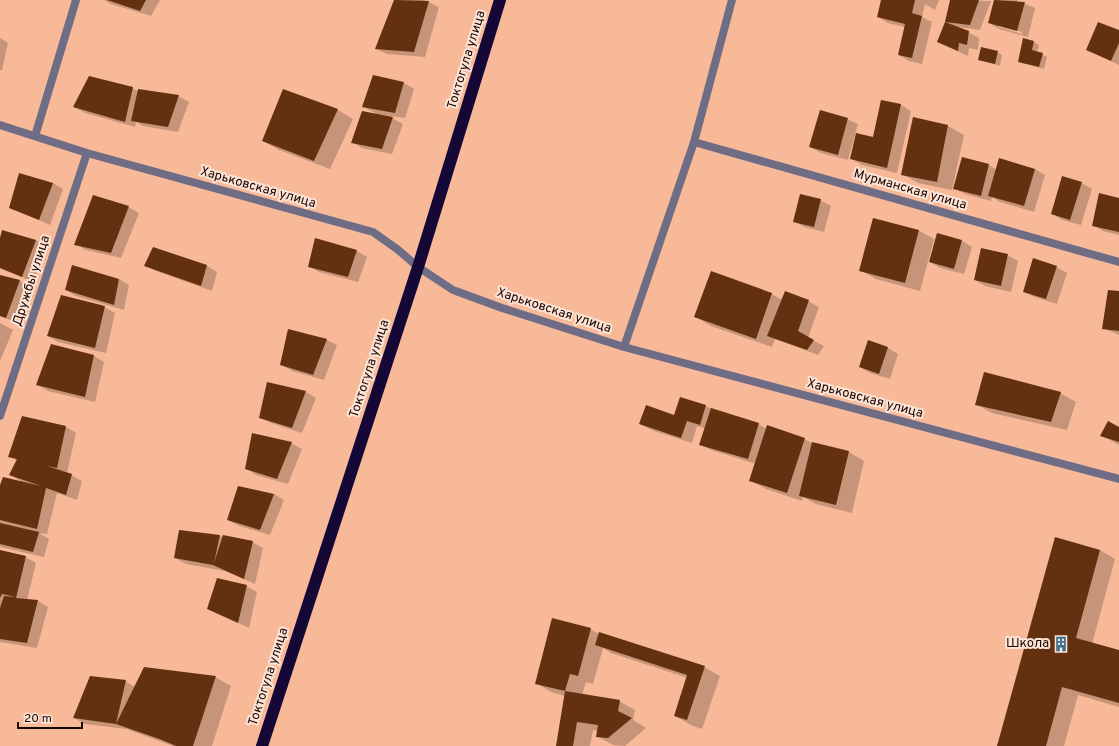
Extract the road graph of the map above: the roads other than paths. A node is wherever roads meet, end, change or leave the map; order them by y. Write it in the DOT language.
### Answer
graph roads {
  1 [pos="76,0"];
  2 [pos="500,0"];
  3 [pos="732,0"];
  4 [pos="0,125"];
  5 [pos="35,136"];
  6 [pos="694,142"];
  7 [pos="87,153"];
  8 [pos="1119,262"];
  9 [pos="418,267"];
  10 [pos="624,347"];
  11 [pos="0,416"];
  12 [pos="1119,479"];
  13 [pos="262,746"];
  1 -- 5 [label="street"];
  2 -- 9 [label="highway, Токтогула улица"];
  3 -- 6 [label="street"];
  4 -- 5 [label="street, Харьковская улица"];
  5 -- 7 [label="street, Харьковская улица"];
  6 -- 8 [label="street, Мурманская улица"];
  6 -- 10 [label="street"];
  7 -- 9 [label="street, Харьковская улица"];
  7 -- 11 [label="street, Дружбы улица"];
  9 -- 10 [label="street, Харьковская улица"];
  9 -- 13 [label="highway, Токтогула улица"];
  10 -- 12 [label="street, Харьковская улица"];
}
